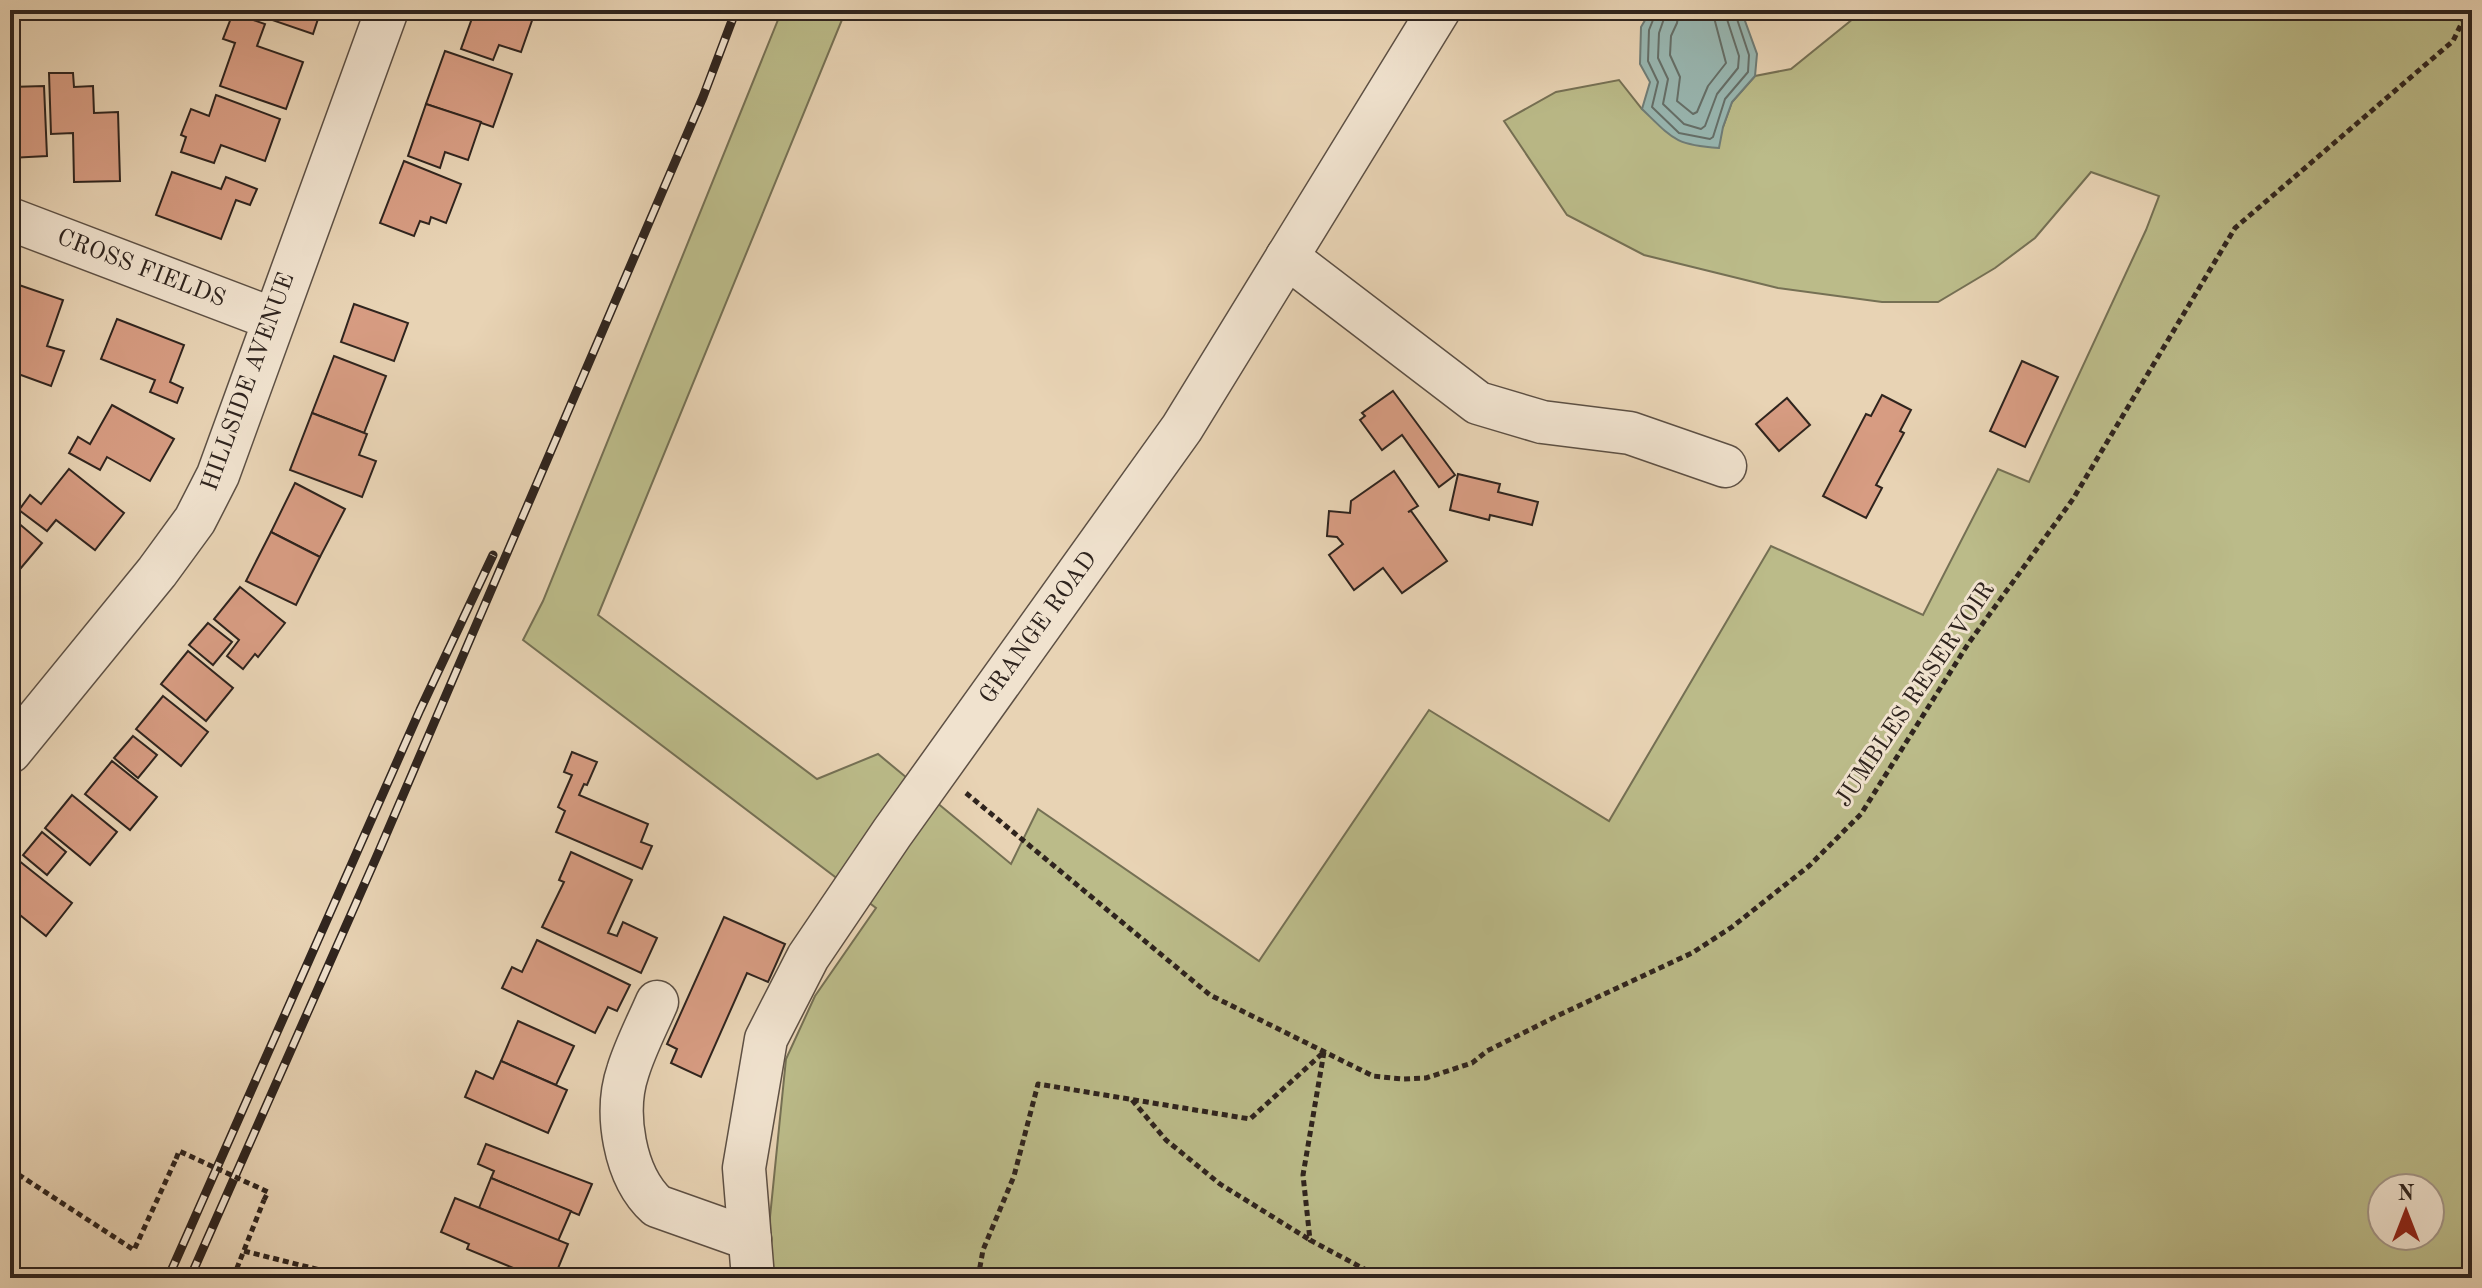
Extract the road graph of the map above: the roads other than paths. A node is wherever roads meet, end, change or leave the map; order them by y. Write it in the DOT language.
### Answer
graph roads {
  1 [pos="387,10"];
  2 [pos="1439,10"];
  3 [pos="10,219"];
  4 [pos="1287,257"];
  5 [pos="273,319"];
  6 [pos="1725,466"];
  7 [pos="10,752"];
  8 [pos="657,1002"];
  9 [pos="752,1259"];
  1 -- 5 [label="street, HILLSIDE AVENUE"];
  2 -- 4 [label="street, GRANGE ROAD"];
  3 -- 5 [label="street, CROSS FIELDS"];
  4 -- 6 [label="street"];
  4 -- 9 [label="street, GRANGE ROAD"];
  5 -- 7 [label="street, HILLSIDE AVENUE"];
  8 -- 9 [label="street"];
}
